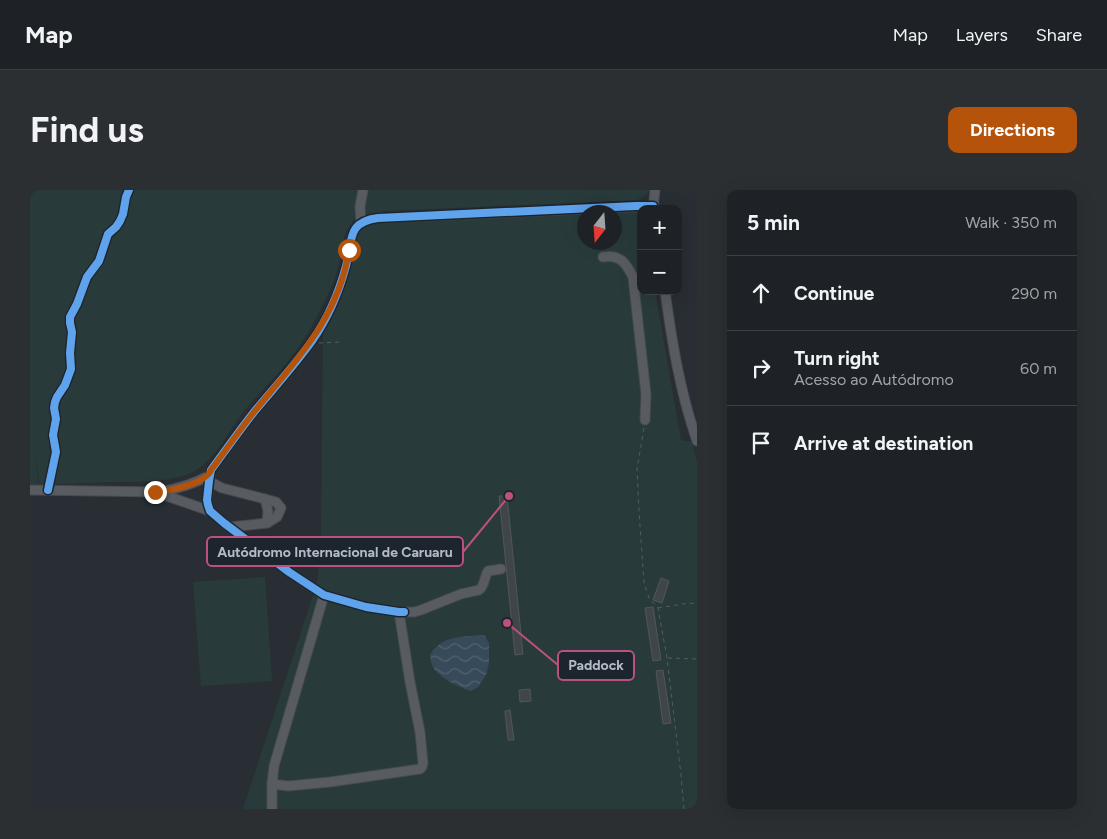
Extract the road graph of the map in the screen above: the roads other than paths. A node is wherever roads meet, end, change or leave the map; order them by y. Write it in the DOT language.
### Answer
graph roads {
  1 [pos="129,190"];
  2 [pos="363,190"];
  3 [pos="655,190"];
  4 [pos="653,205"];
  5 [pos="637,208"];
  6 [pos="362,222"];
  7 [pos="603,257"];
  8 [pos="666,295"];
  9 [pos="645,420"];
  10 [pos="697,441"];
  11 [pos="209,478"];
  12 [pos="30,490"];
  13 [pos="48,490"];
  14 [pos="155,492"];
  15 [pos="265,499"];
  16 [pos="210,511"];
  17 [pos="267,523"];
  18 [pos="230,527"];
  19 [pos="500,568"];
  20 [pos="324,595"];
  21 [pos="401,612"];
  22 [pos="272,784"];
  23 [pos="272,809"];
  1 -- 13 [label="street"];
  2 -- 6 [label="street"];
  3 -- 4 [label="street"];
  5 -- 6 [label="street"];
  6 -- 11 [label="street"];
  7 -- 9 [label="street"];
  8 -- 10 [label="street"];
  11 -- 14 [label="street"];
  11 -- 15 [label="street"];
  11 -- 16 [label="street"];
  12 -- 13 [label="street"];
  13 -- 14 [label="street"];
  14 -- 16 [label="street"];
  15 -- 17 [label="street"];
  15 -- 17 [label="street"];
  16 -- 18 [label="street"];
  17 -- 18 [label="street"];
  18 -- 20 [label="street"];
  19 -- 21 [label="street"];
  20 -- 21 [label="street"];
  20 -- 22 [label="street"];
  21 -- 22 [label="street"];
  22 -- 23 [label="street"];
}
